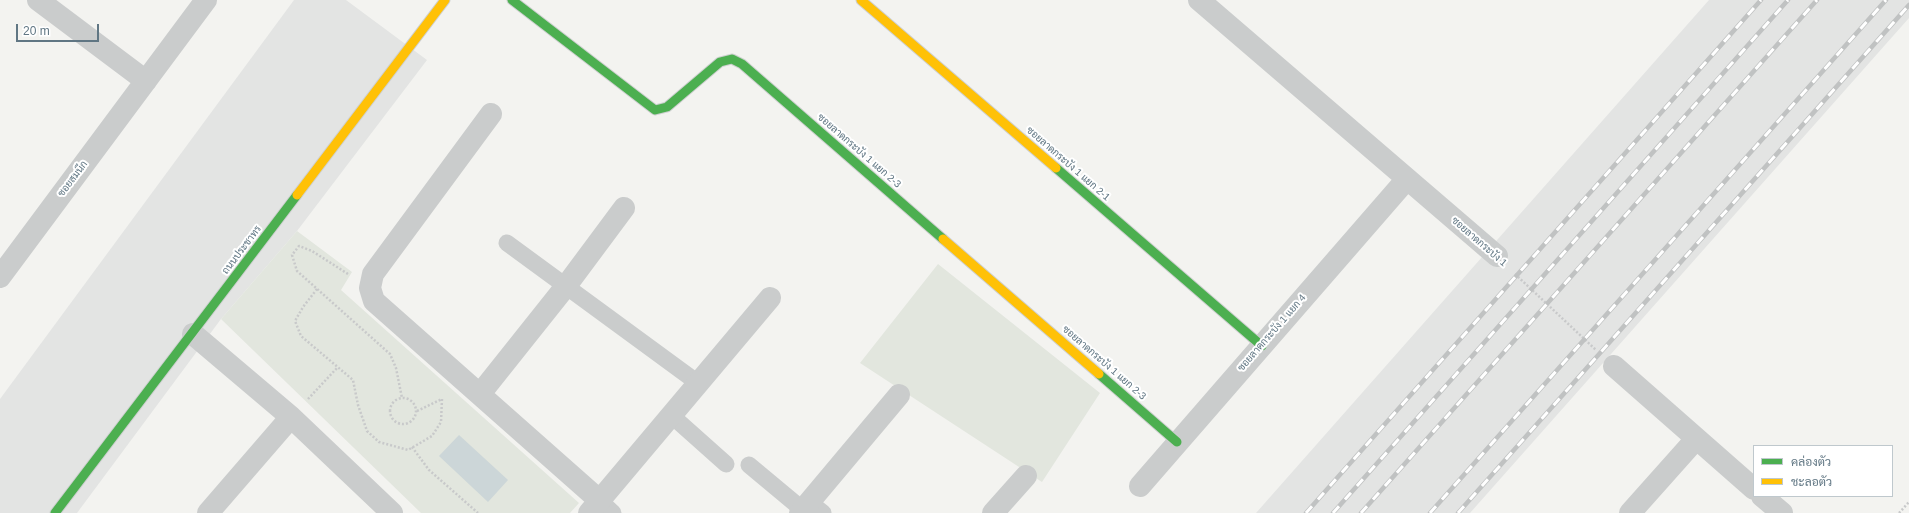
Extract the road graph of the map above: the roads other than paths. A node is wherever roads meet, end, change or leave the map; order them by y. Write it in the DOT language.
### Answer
graph roads {
  1 [pos="38,0"];
  2 [pos="206,0"];
  3 [pos="445,0"];
  4 [pos="512,0"];
  5 [pos="861,0"];
  6 [pos="1199,0"];
  7 [pos="146,81"];
  8 [pos="491,114"];
  9 [pos="1406,180"];
  10 [pos="624,208"];
  11 [pos="506,243"];
  12 [pos="1496,256"];
  13 [pos="0,276"];
  14 [pos="566,286"];
  15 [pos="770,298"];
  16 [pos="193,334"];
  17 [pos="1262,346"];
  18 [pos="1614,366"];
  19 [pos="698,383"];
  20 [pos="480,394"];
  21 [pos="899,395"];
  22 [pos="671,415"];
  23 [pos="291,416"];
  24 [pos="1696,439"];
  25 [pos="1178,442"];
  26 [pos="726,464"];
  27 [pos="749,465"];
  28 [pos="1026,476"];
  29 [pos="1140,486"];
  30 [pos="1753,488"];
  31 [pos="1763,497"];
  32 [pos="600,509"];
  33 [pos="808,509"];
  34 [pos="55,513"];
  35 [pos="208,513"];
  36 [pos="392,513"];
  37 [pos="993,513"];
  38 [pos="1630,513"];
  39 [pos="1782,513"];
  1 -- 7 [label="street"];
  2 -- 7 [label="street, ซอยสมนึก"];
  3 -- 16 [label="street, ถนนประชาทร"];
  4 -- 25 [label="street, ซอยลาดกระบัง 1 แยก 2-3"];
  5 -- 17 [label="street, ซอยลาดกระบัง 1 แยก 2-1"];
  6 -- 9 [label="street, ซอยลาดกระบัง 1"];
  7 -- 13 [label="street, ซอยสมนึก"];
  8 -- 20 [label="street"];
  9 -- 12 [label="street, ซอยลาดกระบัง 1"];
  9 -- 17 [label="street, ซอยลาดกระบัง 1 แยก 4"];
  10 -- 14 [label="street"];
  11 -- 14 [label="lane"];
  14 -- 19 [label="lane"];
  14 -- 20 [label="street"];
  15 -- 19 [label="street"];
  16 -- 23 [label="street"];
  16 -- 34 [label="street, ถนนประชาทร"];
  17 -- 25 [label="street, ซอยลาดกระบัง 1 แยก 4"];
  18 -- 24 [label="street"];
  19 -- 22 [label="street"];
  20 -- 32 [label="street"];
  21 -- 33 [label="street"];
  22 -- 26 [label="lane"];
  22 -- 32 [label="street"];
  23 -- 35 [label="street"];
  23 -- 36 [label="street"];
  24 -- 30 [label="street"];
  24 -- 38 [label="street"];
  25 -- 29 [label="street, ซอยลาดกระบัง 1 แยก 4"];
  27 -- 33 [label="lane"];
  28 -- 37 [label="street"];
  31 -- 39 [label="street"];
}
